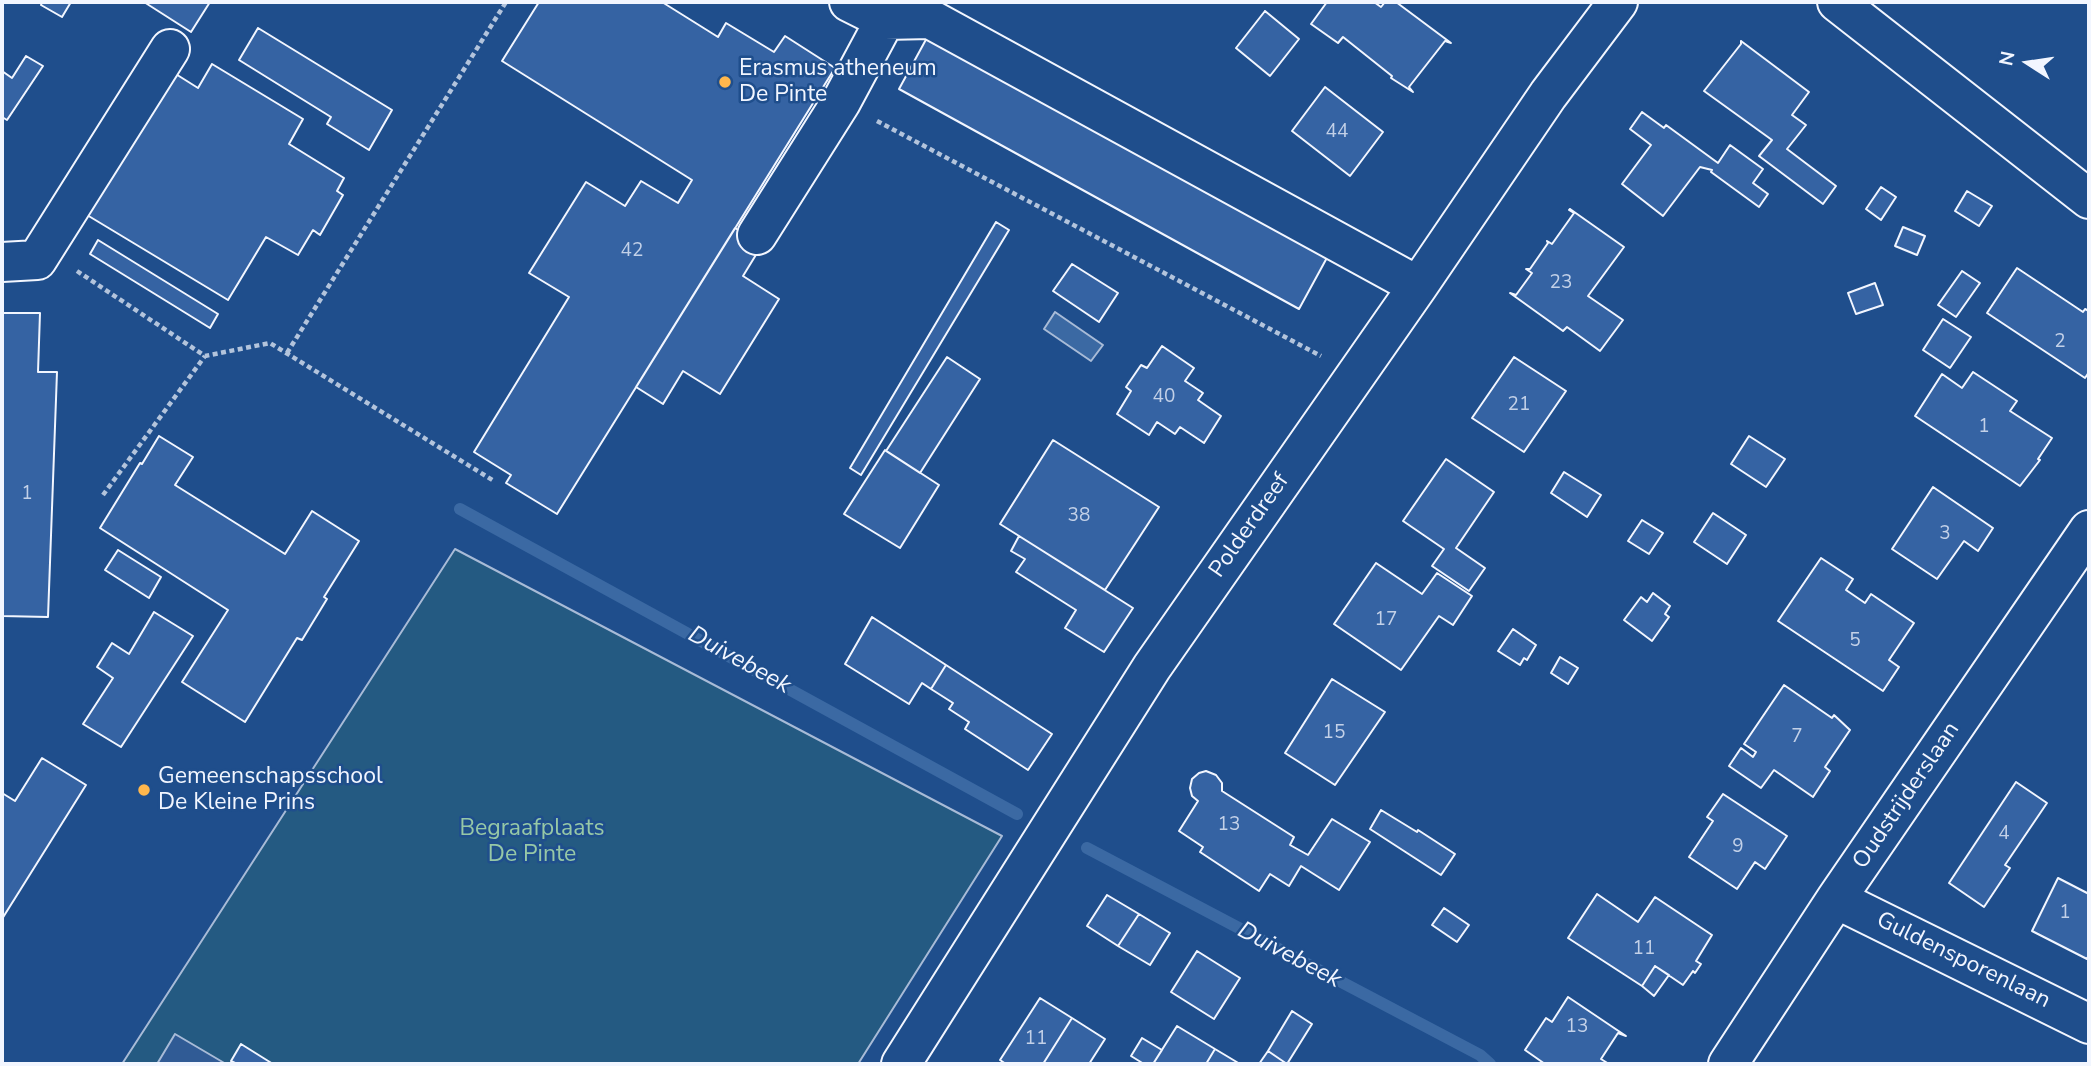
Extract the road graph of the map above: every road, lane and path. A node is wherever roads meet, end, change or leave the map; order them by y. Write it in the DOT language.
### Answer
graph roads {
  1 [pos="506,2"];
  2 [pos="849,2"];
  3 [pos="1618,2"];
  4 [pos="1837,2"];
  5 [pos="885,20"];
  6 [pos="170,49"];
  7 [pos="841,102"];
  8 [pos="2089,199"];
  9 [pos="757,235"];
  10 [pos="44,249"];
  11 [pos="2,262"];
  12 [pos="1418,286"];
  13 [pos="287,353"];
  14 [pos="205,356"];
  15 [pos="1356,374"];
  16 [pos="494,481"];
  17 [pos="103,495"];
  18 [pos="2089,530"];
  19 [pos="1836,898"];
  20 [pos="2089,1024"];
  21 [pos="901,1064"];
  22 [pos="1728,1064"];
  1 -- 13 [label="path"];
  2 -- 5 [label="street"];
  3 -- 12 [label="street, Polderdreef"];
  4 -- 8 [label="street"];
  5 -- 7 [label="street"];
  5 -- 12 [label="street"];
  6 -- 10 [label="street"];
  7 -- 9 [label="street"];
  7 -- 15 [label="path"];
  10 -- 11 [label="street"];
  10 -- 14 [label="path"];
  12 -- 15 [label="street, Polderdreef"];
  13 -- 14 [label="path"];
  13 -- 16 [label="path"];
  14 -- 17 [label="path"];
  15 -- 21 [label="street, Polderdreef"];
  18 -- 19 [label="street, Oudstrijderslaan"];
  19 -- 20 [label="street, Guldensporenlaan"];
  19 -- 22 [label="street, Oudstrijderslaan"];
}
